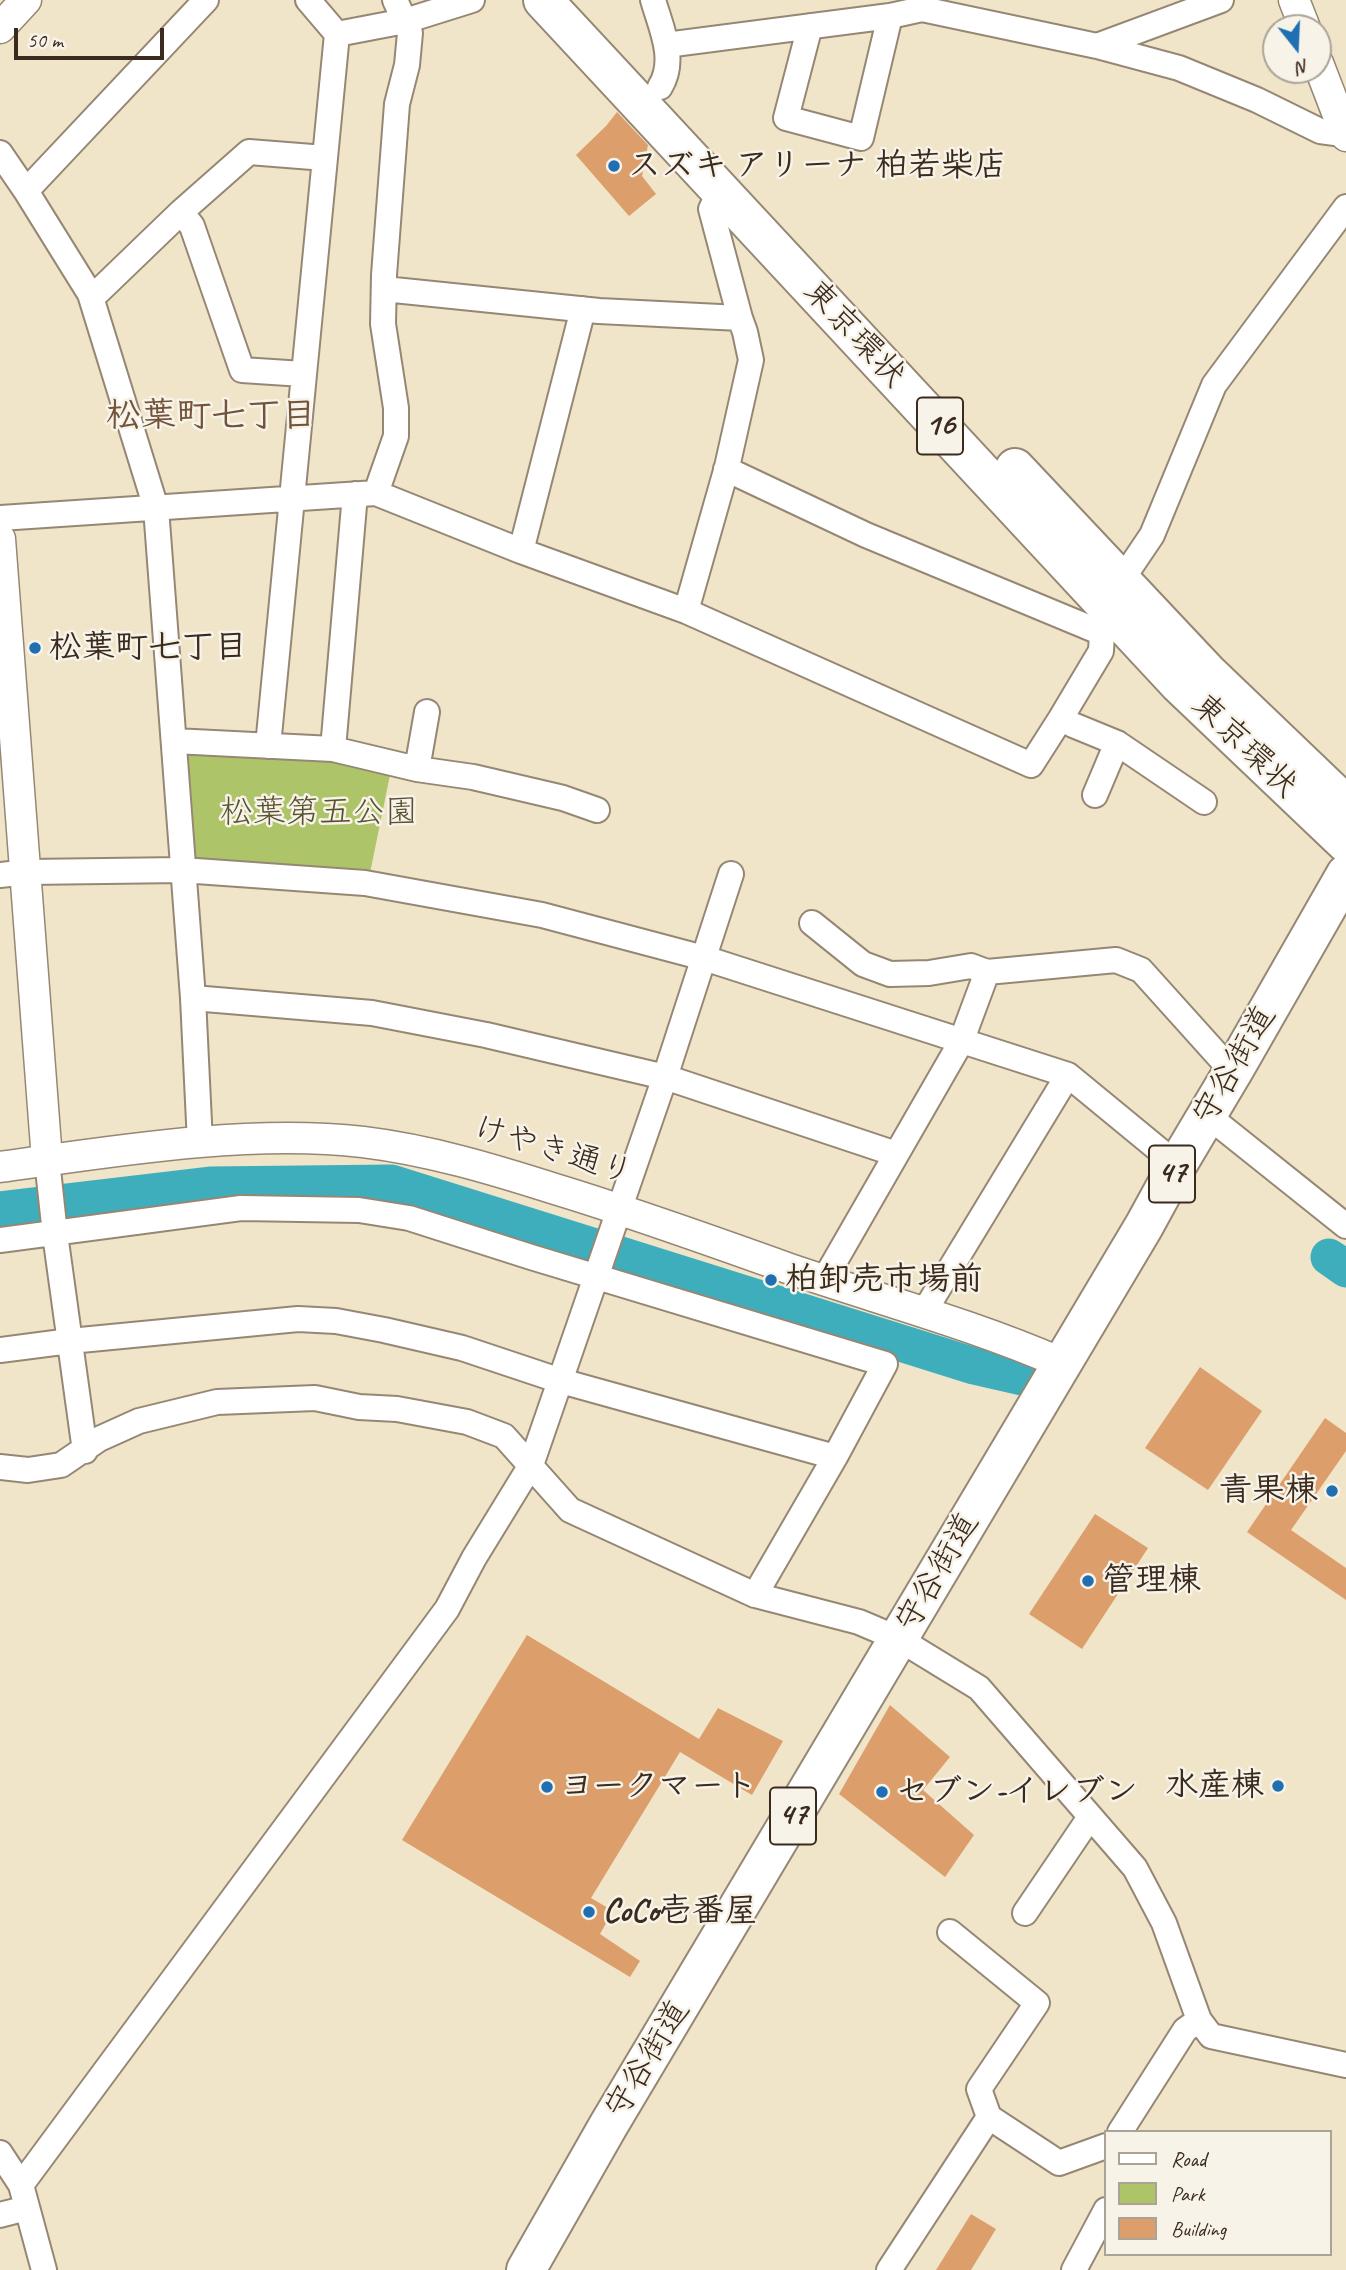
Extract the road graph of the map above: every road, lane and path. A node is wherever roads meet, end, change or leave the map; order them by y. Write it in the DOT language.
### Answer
graph roads {
  1 [pos="26,0"];
  2 [pos="206,0"];
  3 [pos="308,0"];
  4 [pos="472,0"];
  5 [pos="543,0"];
  6 [pos="579,0"];
  7 [pos="653,0"];
  8 [pos="1221,0"];
  9 [pos="920,5"];
  10 [pos="400,11"];
  11 [pos="890,16"];
  12 [pos="810,26"];
  13 [pos="0,28"];
  14 [pos="337,34"];
  15 [pos="666,45"];
  16 [pos="1097,46"];
  17 [pos="1326,84"];
  18 [pos="660,87"];
  19 [pos="1345,134"];
  20 [pos="0,153"];
  21 [pos="325,158"];
  22 [pos="26,191"];
  23 [pos="724,194"];
  24 [pos="1346,207"];
  25 [pos="181,212"];
  26 [pos="384,289"];
  27 [pos="90,294"];
  28 [pos="583,309"];
  29 [pos="740,318"];
  30 [pos="303,374"];
  31 [pos="726,469"];
  32 [pos="366,494"];
  33 [pos="291,498"];
  34 [pos="156,508"];
  35 [pos="0,518"];
  36 [pos="0,539"];
  37 [pos="522,551"];
  38 [pos="1121,581"];
  39 [pos="3,595"];
  40 [pos="686,611"];
  41 [pos="1110,626"];
  42 [pos="427,712"];
  43 [pos="1061,718"];
  44 [pos="174,741"];
  45 [pos="1117,743"];
  46 [pos="268,746"];
  47 [pos="333,749"];
  48 [pos="417,769"];
  49 [pos="1095,795"];
  50 [pos="1204,802"];
  51 [pos="1346,805"];
  52 [pos="597,810"];
  53 [pos="1346,843"];
  54 [pos="182,870"];
  55 [pos="13,873"];
  56 [pos="731,874"];
  57 [pos="1346,874"];
  58 [pos="812,923"];
  59 [pos="704,958"];
  60 [pos="987,972"];
  61 [pos="193,998"];
  62 [pos="961,1042"];
  63 [pos="1235,1068"];
  64 [pos="1068,1075"];
  65 [pos="665,1077"];
  66 [pos="1207,1115"];
  67 [pos="200,1143"];
  68 [pos="896,1154"];
  69 [pos="1179,1162"];
  70 [pos="0,1167"];
  71 [pos="48,1169"];
  72 [pos="620,1209"];
  73 [pos="1346,1226"];
  74 [pos="55,1228"];
  75 [pos="0,1240"];
  76 [pos="597,1276"];
  77 [pos="824,1280"];
  78 [pos="924,1312"];
  79 [pos="71,1341"];
  80 [pos="0,1350"];
  81 [pos="1061,1363"];
  82 [pos="561,1381"];
  83 [pos="85,1451"];
  84 [pos="835,1457"];
  85 [pos="531,1465"];
  86 [pos="0,1467"];
  87 [pos="755,1595"];
  88 [pos="899,1639"];
  89 [pos="1090,1817"];
  90 [pos="1025,1913"];
  91 [pos="950,1932"];
  92 [pos="1199,2020"];
  93 [pos="1346,2065"];
  94 [pos="989,2117"];
  95 [pos="1121,2130"];
  96 [pos="1104,2147"];
  97 [pos="0,2153"];
  98 [pos="24,2197"];
  99 [pos="1104,2214"];
  100 [pos="0,2215"];
  101 [pos="44,2270"];
  102 [pos="526,2270"];
  103 [pos="890,2270"];
  104 [pos="1074,2270"];
  1 -- 13 [label="street"];
  2 -- 22 [label="street"];
  3 -- 14 [label="street"];
  4 -- 10 [label="street"];
  5 -- 23 [label="main road, 東京環状 / 16"];
  6 -- 18 [label="main road, 東京環状 / 16"];
  7 -- 15 [label="street"];
  8 -- 16 [label="street"];
  9 -- 11 [label="street"];
  9 -- 16 [label="street"];
  10 -- 14 [label="street"];
  10 -- 26 [label="street"];
  11 -- 12 [label="street"];
  11 -- 12 [label="street"];
  12 -- 15 [label="street"];
  14 -- 21 [label="street"];
  15 -- 18 [label="street"];
  16 -- 19 [label="street"];
  17 -- 19 [label="street"];
  18 -- 38 [label="main road, 東京環状 / 16"];
  20 -- 22 [label="street"];
  21 -- 25 [label="street"];
  21 -- 30 [label="street"];
  22 -- 27 [label="street"];
  23 -- 29 [label="street"];
  23 -- 41 [label="main road, 東京環状 / 16"];
  24 -- 38 [label="street"];
  25 -- 27 [label="street"];
  25 -- 30 [label="street"];
  26 -- 28 [label="street"];
  26 -- 32 [label="street"];
  27 -- 34 [label="street"];
  28 -- 29 [label="street"];
  28 -- 37 [label="street"];
  29 -- 31 [label="street"];
  30 -- 33 [label="street"];
  31 -- 40 [label="street"];
  31 -- 41 [label="street"];
  32 -- 33 [label="street"];
  32 -- 37 [label="street"];
  32 -- 47 [label="street"];
  33 -- 34 [label="street"];
  33 -- 46 [label="street"];
  34 -- 35 [label="street"];
  34 -- 44 [label="street"];
  36 -- 39 [label="street"];
  37 -- 40 [label="street"];
  38 -- 51 [label="main road, 東京環状 / 16"];
  39 -- 55 [label="street"];
  40 -- 43 [label="street"];
  41 -- 43 [label="street"];
  41 -- 53 [label="main road, 東京環状 / 16"];
  42 -- 48 [label="street"];
  43 -- 45 [label="street"];
  44 -- 46 [label="street"];
  44 -- 54 [label="street"];
  45 -- 49 [label="street"];
  45 -- 50 [label="street"];
  46 -- 47 [label="street"];
  47 -- 48 [label="street"];
  48 -- 52 [label="street"];
  54 -- 55 [label="street"];
  54 -- 59 [label="street"];
  54 -- 61 [label="street"];
  55 -- 71 [label="street"];
  56 -- 59 [label="street"];
  57 -- 63 [label="main road, 守谷街道 / 47"];
  58 -- 60 [label="street"];
  59 -- 62 [label="street"];
  59 -- 65 [label="street"];
  60 -- 62 [label="street"];
  60 -- 63 [label="street"];
  61 -- 65 [label="street"];
  61 -- 67 [label="street"];
  62 -- 64 [label="street"];
  62 -- 68 [label="street"];
  63 -- 66 [label="main road, 守谷街道 / 47"];
  64 -- 69 [label="street"];
  64 -- 78 [label="street"];
  65 -- 68 [label="street"];
  65 -- 72 [label="street"];
  66 -- 69 [label="main road, 守谷街道 / 47"];
  66 -- 73 [label="street"];
  67 -- 71 [label="street, けやき通り"];
  67 -- 72 [label="street, けやき通り"];
  68 -- 77 [label="street"];
  69 -- 81 [label="main road, 守谷街道 / 47"];
  70 -- 71 [label="street, けやき通り"];
  71 -- 74 [label="street"];
  72 -- 76 [label="street"];
  72 -- 77 [label="street, けやき通り"];
  74 -- 75 [label="street"];
  74 -- 76 [label="street"];
  74 -- 79 [label="street"];
  76 -- 82 [label="street"];
  76 -- 84 [label="street"];
  77 -- 78 [label="street, けやき通り"];
  78 -- 81 [label="street, けやき通り"];
  79 -- 80 [label="street"];
  79 -- 82 [label="street"];
  79 -- 83 [label="street"];
  81 -- 88 [label="main road, 守谷街道 / 47"];
  82 -- 84 [label="street"];
  82 -- 85 [label="street"];
  83 -- 85 [label="street"];
  83 -- 86 [label="street"];
  84 -- 87 [label="street"];
  85 -- 87 [label="street"];
  85 -- 98 [label="street"];
  87 -- 88 [label="street"];
  88 -- 89 [label="street"];
  88 -- 102 [label="main road, 守谷街道 / 47"];
  89 -- 90 [label="street"];
  89 -- 92 [label="street"];
  91 -- 94 [label="street"];
  92 -- 93 [label="street"];
  92 -- 95 [label="street"];
  94 -- 96 [label="street"];
  94 -- 103 [label="street"];
  97 -- 98 [label="street"];
  98 -- 100 [label="street"];
  98 -- 101 [label="street"];
  99 -- 104 [label="street"];
}
